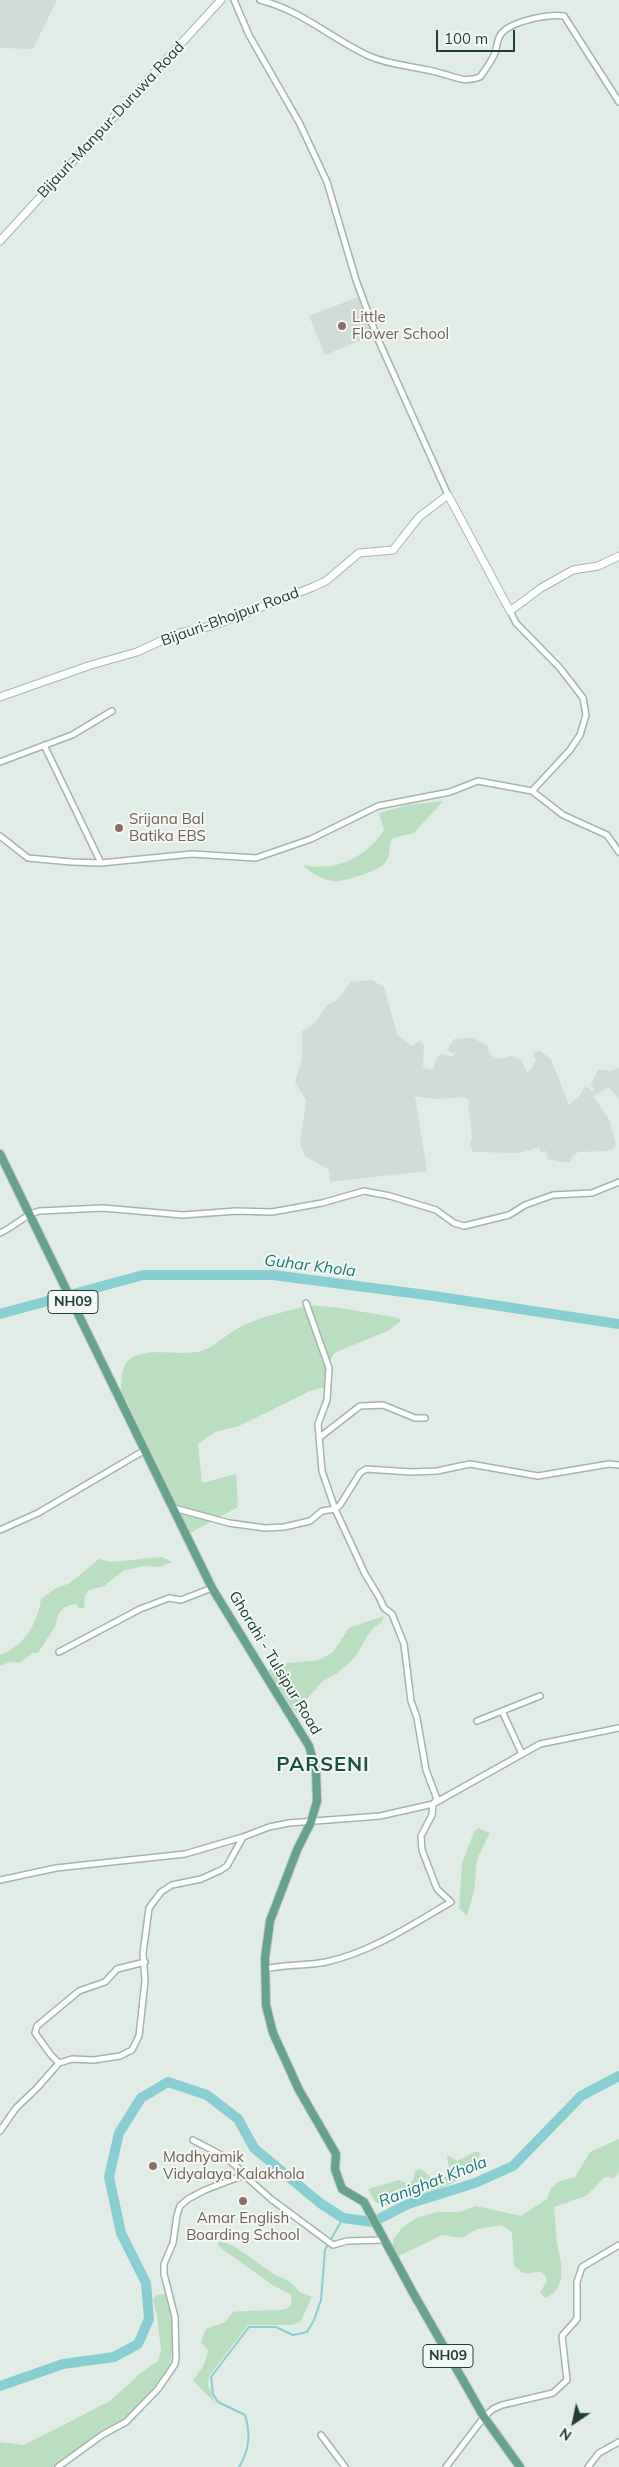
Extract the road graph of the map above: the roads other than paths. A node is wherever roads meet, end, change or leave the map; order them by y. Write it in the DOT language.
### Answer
graph roads {
  1 [pos="221,0"];
  2 [pos="234,0"];
  3 [pos="260,0"];
  4 [pos="619,102"];
  5 [pos="0,241"];
  6 [pos="448,495"];
  7 [pos="619,556"];
  8 [pos="510,611"];
  9 [pos="0,697"];
  10 [pos="112,711"];
  11 [pos="44,745"];
  12 [pos="0,762"];
  13 [pos="532,791"];
  14 [pos="0,836"];
  15 [pos="619,852"];
  16 [pos="101,863"];
  17 [pos="0,1154"];
  18 [pos="619,1182"];
  19 [pos="29,1213"];
  20 [pos="0,1233"];
  21 [pos="306,1303"];
  22 [pos="425,1418"];
  23 [pos="320,1436"];
  24 [pos="145,1450"];
  25 [pos="619,1465"];
  26 [pos="174,1508"];
  27 [pos="335,1508"];
  28 [pos="0,1530"];
  29 [pos="212,1588"];
  30 [pos="59,1652"];
  31 [pos="540,1696"];
  32 [pos="502,1711"];
  33 [pos="477,1721"];
  34 [pos="619,1728"];
  35 [pos="522,1754"];
  36 [pos="433,1804"];
  37 [pos="312,1822"];
  38 [pos="243,1838"];
  39 [pos="0,1880"];
  40 [pos="145,1962"];
  41 [pos="265,1969"];
  42 [pos="59,2063"];
  43 [pos="0,2131"];
  44 [pos="193,2140"];
  45 [pos="244,2175"];
  46 [pos="383,2240"];
  47 [pos="619,2245"];
  48 [pos="484,2417"];
  49 [pos="321,2435"];
  50 [pos="619,2442"];
  51 [pos="58,2467"];
  52 [pos="345,2467"];
  53 [pos="446,2467"];
  54 [pos="520,2467"];
  55 [pos="588,2467"];
  1 -- 5 [label="street, Bijauri-Manpur-Duruwa Road"];
  2 -- 6 [label="street"];
  3 -- 4 [label="street"];
  6 -- 8 [label="street"];
  6 -- 9 [label="street, Bijauri-Bhojpur Road"];
  7 -- 8 [label="street"];
  8 -- 13 [label="street"];
  10 -- 11 [label="street"];
  11 -- 12 [label="street"];
  11 -- 16 [label="street"];
  13 -- 15 [label="street"];
  13 -- 16 [label="street"];
  14 -- 16 [label="street"];
  17 -- 19 [label="main road, NH09"];
  18 -- 19 [label="street"];
  19 -- 20 [label="street"];
  19 -- 24 [label="main road, Ghorahi - Tulsipur Road / NH09"];
  21 -- 23 [label="street"];
  22 -- 23 [label="street"];
  23 -- 27 [label="street"];
  24 -- 26 [label="main road, Ghorahi - Tulsipur Road / NH09"];
  24 -- 28 [label="street"];
  25 -- 27 [label="street"];
  26 -- 27 [label="street"];
  26 -- 29 [label="main road, Ghorahi - Tulsipur Road / NH09"];
  27 -- 36 [label="street"];
  29 -- 30 [label="street"];
  29 -- 37 [label="main road, Ghorahi - Tulsipur Road / NH09"];
  31 -- 32 [label="street"];
  32 -- 33 [label="street"];
  32 -- 35 [label="street"];
  34 -- 35 [label="street"];
  35 -- 36 [label="street"];
  36 -- 37 [label="street"];
  36 -- 41 [label="street"];
  37 -- 38 [label="street"];
  37 -- 41 [label="main road, Ghorahi - Tulsipur Road / NH09"];
  38 -- 39 [label="street"];
  38 -- 40 [label="street"];
  40 -- 42 [label="street"];
  40 -- 42 [label="street"];
  41 -- 46 [label="main road, Ghorahi - Tulsipur Road / NH09"];
  42 -- 43 [label="street"];
  44 -- 45 [label="street"];
  45 -- 46 [label="street"];
  45 -- 51 [label="street"];
  46 -- 48 [label="main road, NH09"];
  47 -- 48 [label="street"];
  48 -- 53 [label="street"];
  48 -- 54 [label="main road, NH09"];
  49 -- 52 [label="street"];
  50 -- 55 [label="street"];
}
